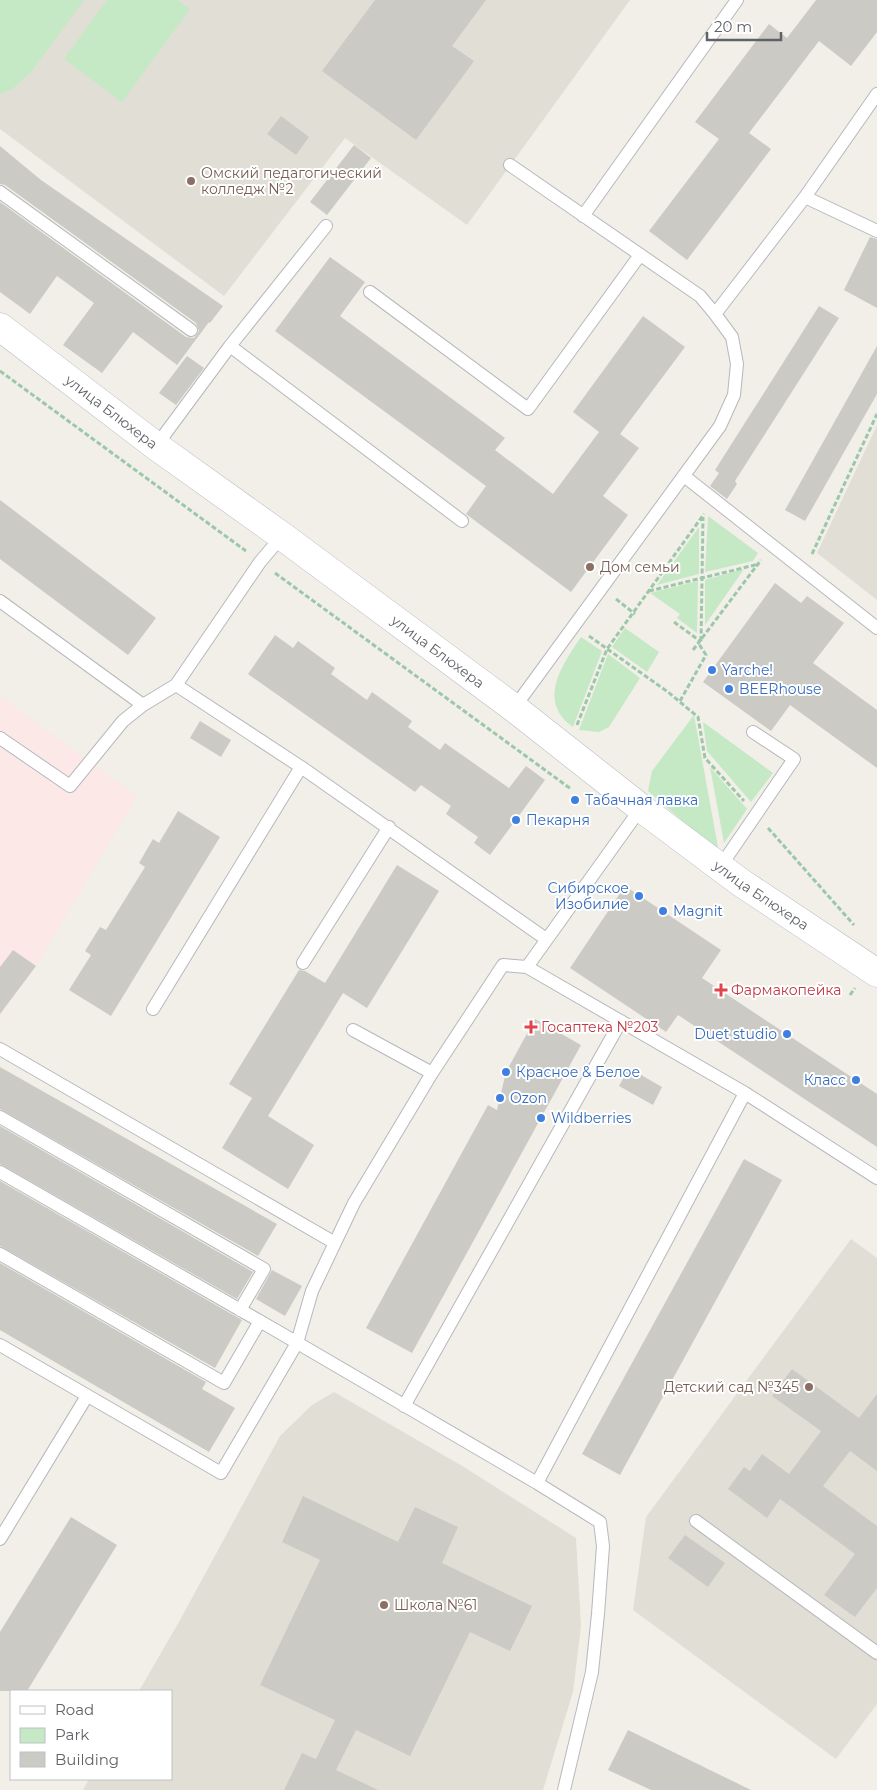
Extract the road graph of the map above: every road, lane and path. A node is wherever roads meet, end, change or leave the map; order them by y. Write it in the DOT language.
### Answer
graph roads {
  1 [pos="737,0"];
  2 [pos="877,94"];
  3 [pos="510,165"];
  4 [pos="0,192"];
  5 [pos="805,197"];
  6 [pos="583,216"];
  7 [pos="326,226"];
  8 [pos="877,230"];
  9 [pos="640,255"];
  10 [pos="370,292"];
  11 [pos="715,314"];
  12 [pos="0,327"];
  13 [pos="191,330"];
  14 [pos="230,346"];
  15 [pos="0,371"];
  16 [pos="877,414"];
  17 [pos="156,446"];
  18 [pos="684,476"];
  19 [pos="707,509"];
  20 [pos="703,516"];
  21 [pos="462,521"];
  22 [pos="282,536"];
  23 [pos="762,559"];
  24 [pos="260,562"];
  25 [pos="758,564"];
  26 [pos="804,571"];
  27 [pos="702,577"];
  28 [pos="602,588"];
  29 [pos="648,591"];
  30 [pos="0,601"];
  31 [pos="634,613"];
  32 [pos="674,622"];
  33 [pos="574,625"];
  34 [pos="877,628"];
  35 [pos="700,643"];
  36 [pos="607,649"];
  37 [pos="693,650"];
  38 [pos="176,686"];
  39 [pos="668,692"];
  40 [pos="680,701"];
  41 [pos="143,705"];
  42 [pos="514,708"];
  43 [pos="575,731"];
  44 [pos="753,732"];
  45 [pos="0,738"];
  46 [pos="301,767"];
  47 [pos="577,794"];
  48 [pos="641,808"];
  49 [pos="389,827"];
  50 [pos="720,867"];
  51 [pos="546,939"];
  52 [pos="303,963"];
  53 [pos="527,967"];
  54 [pos="877,973"];
  55 [pos="153,1009"];
  56 [pos="621,1021"];
  57 [pos="353,1030"];
  58 [pos="0,1049"];
  59 [pos="432,1073"];
  60 [pos="745,1093"];
  61 [pos="0,1117"];
  62 [pos="0,1172"];
  63 [pos="877,1178"];
  64 [pos="335,1243"];
  65 [pos="0,1254"];
  66 [pos="240,1310"];
  67 [pos="260,1321"];
  68 [pos="297,1343"];
  69 [pos="0,1345"];
  70 [pos="88,1396"];
  71 [pos="404,1406"];
  72 [pos="538,1483"];
  73 [pos="696,1521"];
  74 [pos="0,1539"];
  75 [pos="877,1653"];
  76 [pos="564,1790"];
  1 -- 6 [label="lane"];
  2 -- 5 [label="lane"];
  3 -- 6 [label="lane"];
  4 -- 13 [label="lane"];
  5 -- 8 [label="lane"];
  5 -- 11 [label="lane"];
  6 -- 9 [label="lane"];
  7 -- 14 [label="lane"];
  9 -- 10 [label="lane"];
  9 -- 11 [label="lane"];
  11 -- 18 [label="lane"];
  12 -- 17 [label="street, улица Блюхера"];
  14 -- 17 [label="lane"];
  14 -- 21 [label="lane"];
  15 -- 24 [label="path"];
  16 -- 26 [label="path"];
  17 -- 22 [label="street, улица Блюхера"];
  18 -- 26 [label="lane"];
  18 -- 28 [label="lane"];
  19 -- 20 [label="path"];
  20 -- 27 [label="path"];
  20 -- 29 [label="path"];
  22 -- 24 [label="lane"];
  22 -- 42 [label="street, улица Блюхера"];
  23 -- 25 [label="path"];
  24 -- 38 [label="lane"];
  24 -- 47 [label="path"];
  25 -- 27 [label="path"];
  25 -- 35 [label="path"];
  26 -- 34 [label="lane"];
  27 -- 29 [label="path"];
  27 -- 35 [label="path"];
  28 -- 31 [label="path"];
  28 -- 33 [label="lane"];
  29 -- 31 [label="path"];
  30 -- 41 [label="lane"];
  31 -- 36 [label="path"];
  32 -- 35 [label="path"];
  33 -- 36 [label="path"];
  33 -- 42 [label="lane"];
  35 -- 37 [label="path"];
  35 -- 40 [label="path"];
  36 -- 39 [label="path"];
  36 -- 43 [label="path"];
  38 -- 41 [label="lane"];
  38 -- 46 [label="lane"];
  41 -- 45 [label="lane"];
  42 -- 48 [label="street, улица Блюхера"];
  44 -- 50 [label="lane"];
  46 -- 49 [label="lane"];
  46 -- 55 [label="lane"];
  48 -- 50 [label="street, улица Блюхера"];
  48 -- 51 [label="lane"];
  49 -- 51 [label="lane"];
  49 -- 52 [label="lane"];
  50 -- 54 [label="street, улица Блюхера"];
  51 -- 53 [label="lane"];
  53 -- 56 [label="lane"];
  53 -- 59 [label="lane"];
  56 -- 60 [label="lane"];
  56 -- 71 [label="lane"];
  57 -- 59 [label="lane"];
  58 -- 64 [label="lane"];
  59 -- 64 [label="lane"];
  60 -- 63 [label="lane"];
  60 -- 72 [label="lane"];
  61 -- 66 [label="lane"];
  62 -- 66 [label="lane"];
  64 -- 68 [label="lane"];
  65 -- 67 [label="lane"];
  66 -- 67 [label="lane"];
  67 -- 68 [label="lane"];
  68 -- 70 [label="lane"];
  68 -- 71 [label="lane"];
  69 -- 70 [label="lane"];
  70 -- 74 [label="lane"];
  71 -- 72 [label="lane"];
  72 -- 76 [label="lane"];
  73 -- 75 [label="lane"];
}
